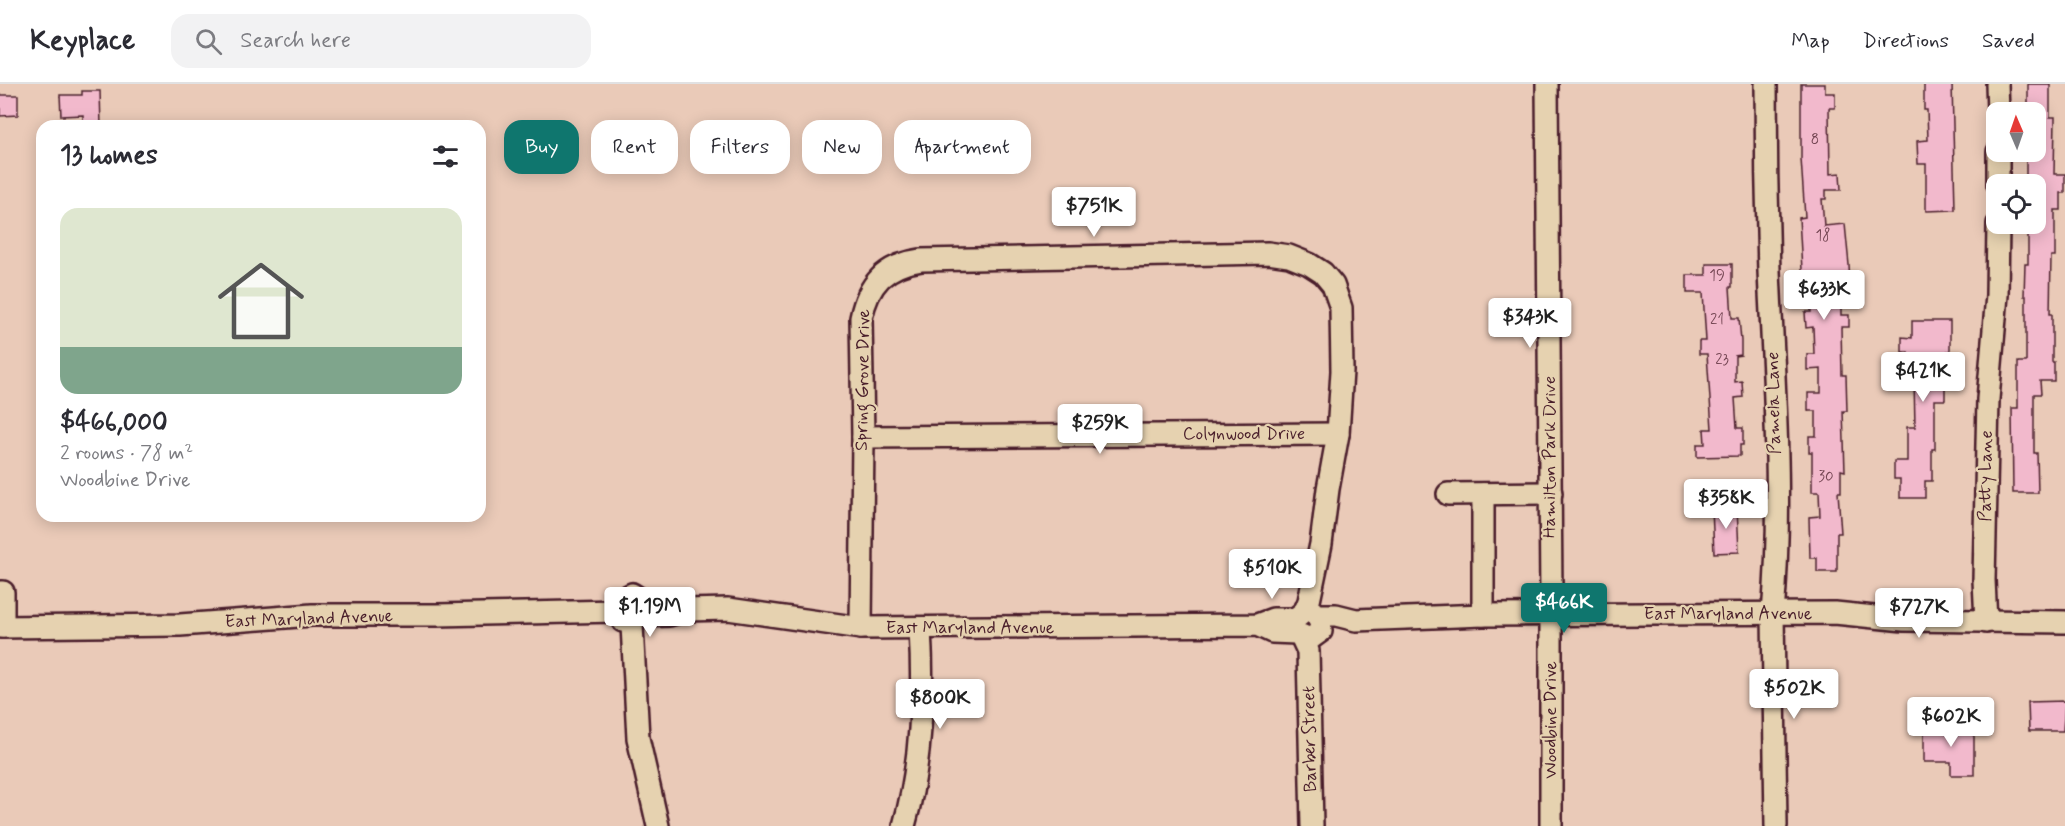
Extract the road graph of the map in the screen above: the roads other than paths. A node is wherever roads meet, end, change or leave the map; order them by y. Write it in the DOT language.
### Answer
graph roads {
  1 [pos="1547,84"];
  2 [pos="1766,84"];
  3 [pos="1997,84"];
  4 [pos="1998,102"];
  5 [pos="1998,234"];
  6 [pos="1338,434"];
  7 [pos="862,437"];
  8 [pos="1551,493"];
  9 [pos="1448,494"];
  10 [pos="1483,494"];
  11 [pos="0,592"];
  12 [pos="635,614"];
  13 [pos="1773,614"];
  14 [pos="1483,615"];
  15 [pos="1551,615"];
  16 [pos="1986,621"];
  17 [pos="2065,622"];
  18 [pos="1308,625"];
  19 [pos="2,627"];
  20 [pos="861,628"];
  21 [pos="920,629"];
  22 [pos="657,826"];
  23 [pos="904,826"];
  24 [pos="1312,826"];
  25 [pos="1551,826"];
  26 [pos="1776,826"];
  1 -- 8 [label="street, Hamilton Park Drive"];
  2 -- 13 [label="street, Pamela Lane"];
  3 -- 4 [label="street"];
  5 -- 16 [label="street, Patty Lane"];
  6 -- 7 [label="street, Colynwood Drive"];
  6 -- 7 [label="street, Spring Grove Drive"];
  6 -- 18 [label="street, Spring Grove Drive"];
  7 -- 20 [label="street, Spring Grove Drive"];
  8 -- 10 [label="street"];
  8 -- 15 [label="street, Hamilton Park Drive"];
  9 -- 10 [label="street"];
  10 -- 14 [label="street"];
  11 -- 19 [label="street"];
  12 -- 19 [label="street, East Maryland Avenue"];
  12 -- 20 [label="street, East Maryland Avenue"];
  12 -- 22 [label="street"];
  13 -- 15 [label="street, East Maryland Avenue"];
  13 -- 16 [label="street, East Maryland Avenue"];
  13 -- 26 [label="street, Pamela Lane"];
  14 -- 15 [label="street, East Maryland Avenue"];
  14 -- 18 [label="street, East Maryland Avenue"];
  15 -- 25 [label="street, Woodbine Drive"];
  16 -- 17 [label="street, East Maryland Avenue"];
  18 -- 21 [label="street, East Maryland Avenue"];
  18 -- 24 [label="street, Barber Street"];
  20 -- 21 [label="street, East Maryland Avenue"];
  21 -- 23 [label="street"];
}
